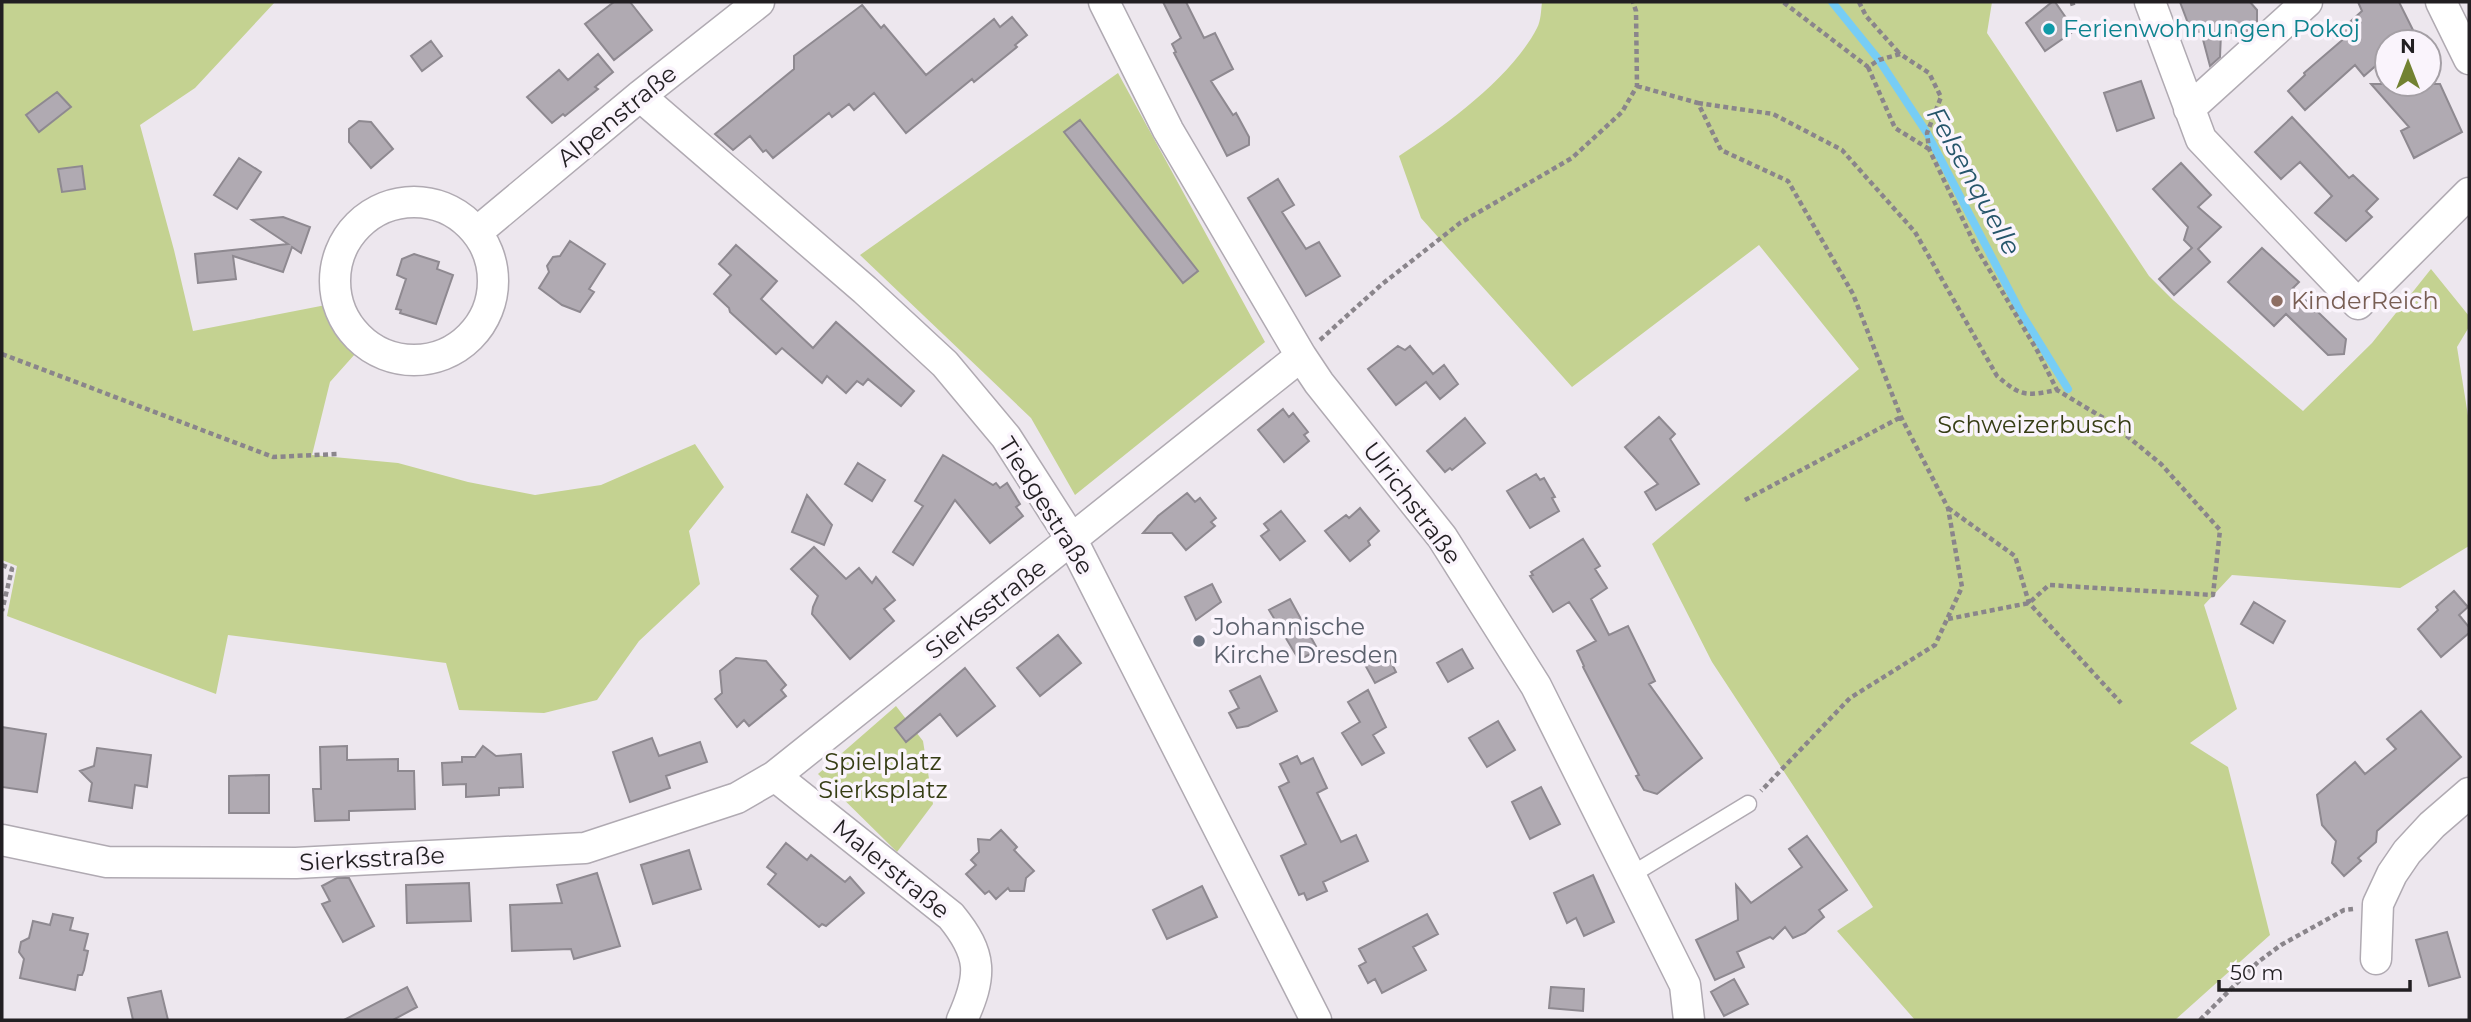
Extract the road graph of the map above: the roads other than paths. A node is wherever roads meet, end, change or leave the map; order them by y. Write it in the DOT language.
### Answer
graph roads {
  1 [pos="759,2"];
  2 [pos="1104,2"];
  3 [pos="2150,2"];
  4 [pos="2307,2"];
  5 [pos="2441,2"];
  6 [pos="2469,59"];
  7 [pos="640,96"];
  8 [pos="2189,109"];
  9 [pos="2469,193"];
  10 [pos="477,232"];
  11 [pos="1301,356"];
  12 [pos="1072,540"];
  13 [pos="775,776"];
  14 [pos="2469,793"];
  15 [pos="1748,804"];
  16 [pos="2,840"];
  17 [pos="1631,875"];
  18 [pos="2376,958"];
  19 [pos="962,1020"];
  20 [pos="1316,1020"];
  21 [pos="1689,1020"];
  1 -- 7 [label="street, Alpenstraße"];
  2 -- 11 [label="street, Ulrichstraße"];
  3 -- 8 [label="street"];
  4 -- 8 [label="street"];
  5 -- 6 [label="street"];
  7 -- 10 [label="street, Alpenstraße"];
  7 -- 12 [label="street, Tiedgestraße"];
  8 -- 9 [label="street"];
  10 -- 10 [label="street"];
  11 -- 12 [label="street, Sierksstraße"];
  11 -- 17 [label="street, Ulrichstraße"];
  12 -- 13 [label="street, Sierksstraße"];
  12 -- 20 [label="street, Tiedgestraße"];
  13 -- 16 [label="street, Sierksstraße"];
  13 -- 19 [label="street, Malerstraße"];
  14 -- 18 [label="street"];
  15 -- 17 [label="lane"];
  17 -- 21 [label="street, Ulrichstraße"];
}
